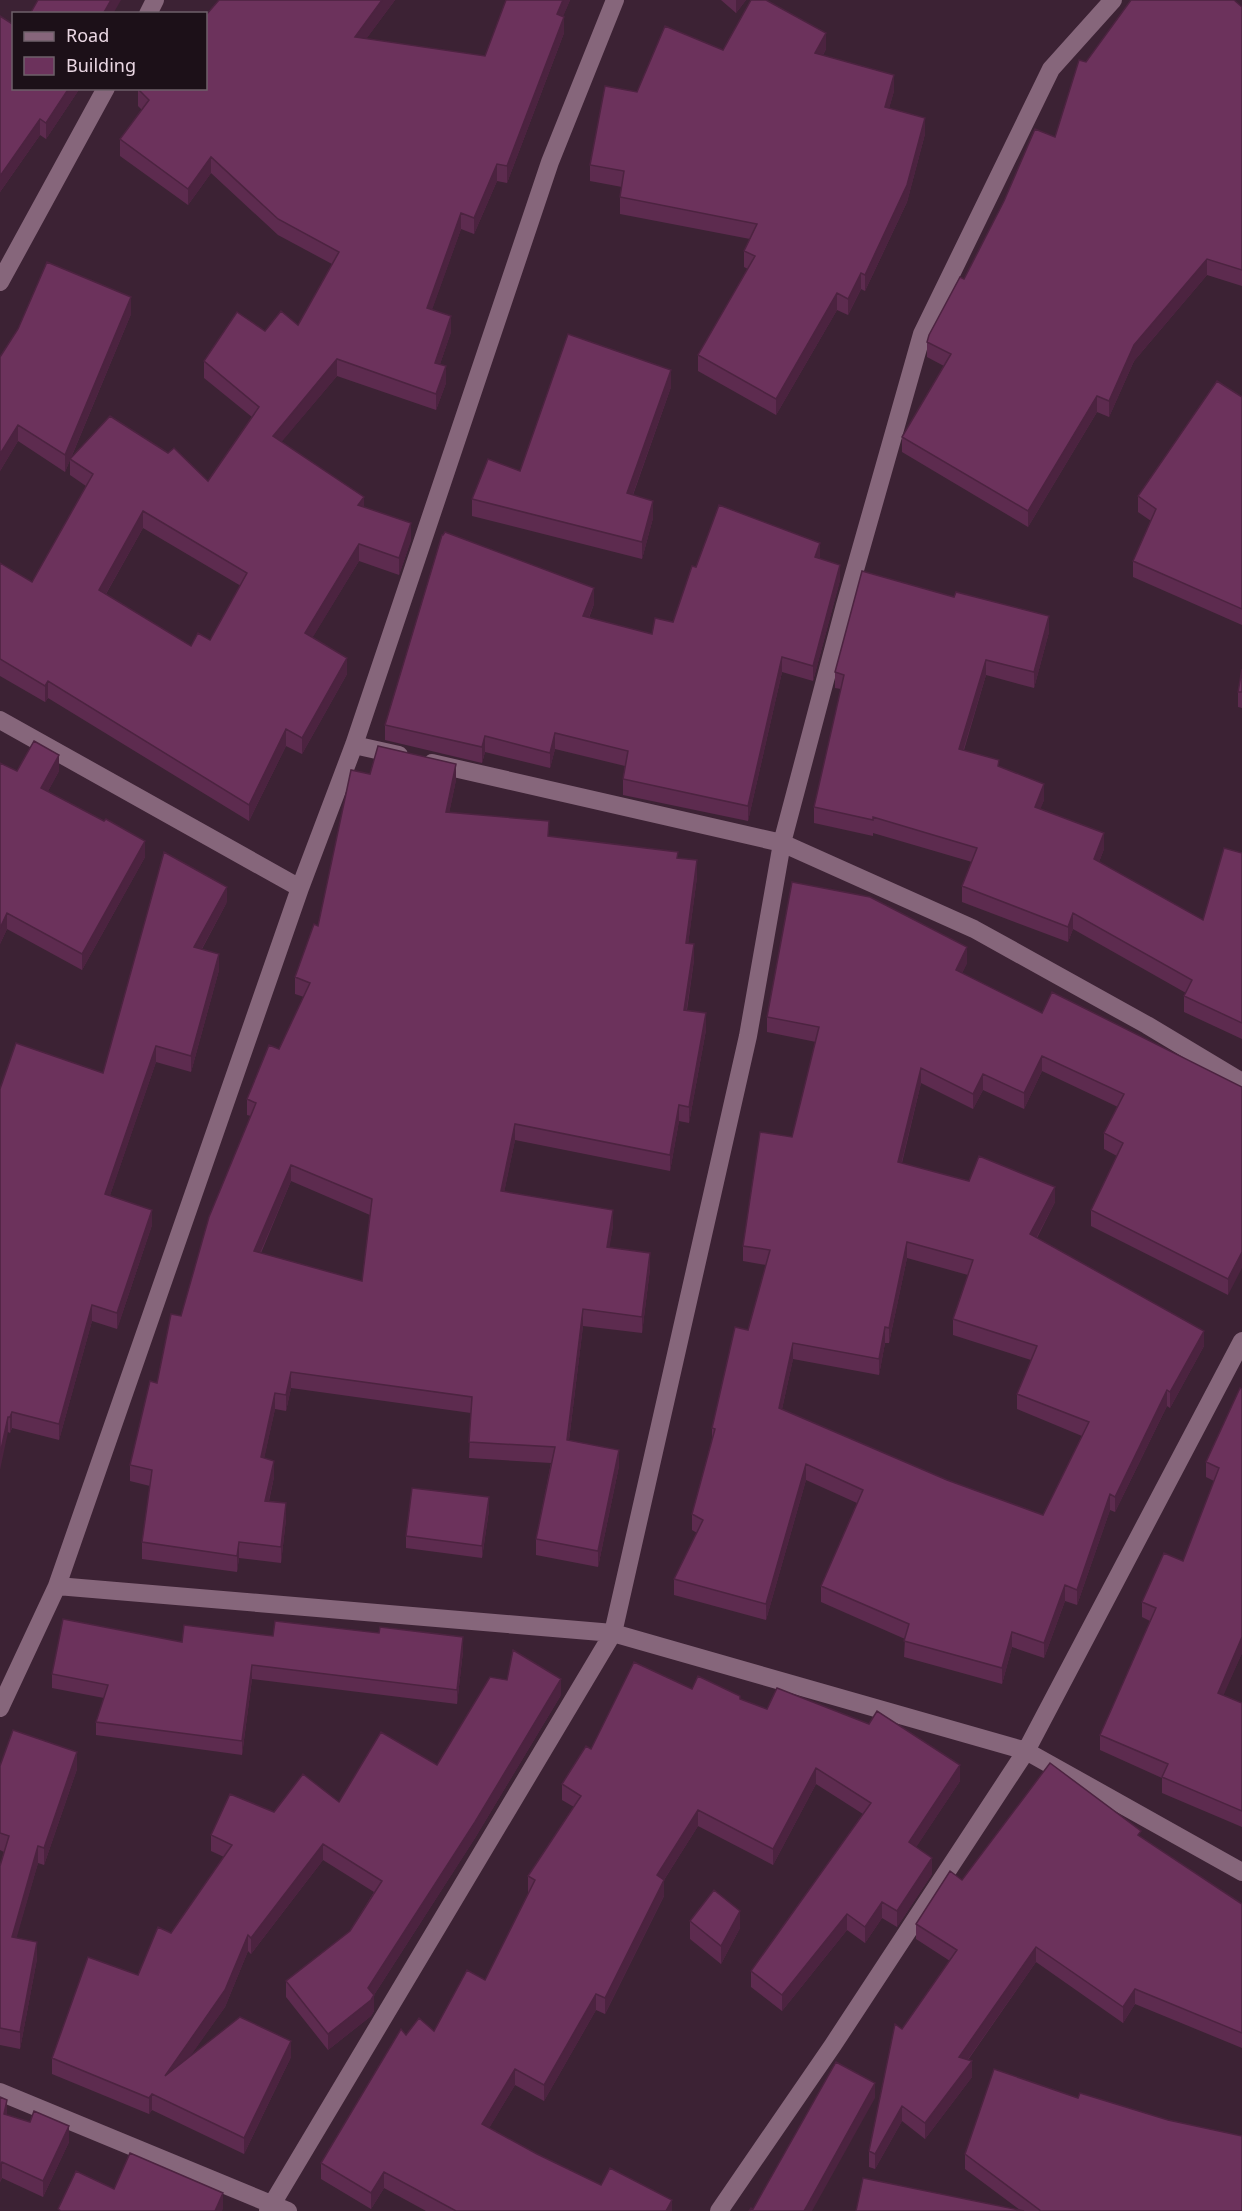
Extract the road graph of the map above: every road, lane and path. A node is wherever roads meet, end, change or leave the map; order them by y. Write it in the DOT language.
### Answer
graph roads {
  1 [pos="615,0"];
  2 [pos="1113,0"];
  3 [pos="105,90"];
  4 [pos="0,282"];
  5 [pos="0,720"];
  6 [pos="354,745"];
  7 [pos="782,843"];
  8 [pos="300,888"];
  9 [pos="1242,1082"];
  10 [pos="1242,1341"];
  11 [pos="57,1586"];
  12 [pos="613,1633"];
  13 [pos="0,1708"];
  14 [pos="1026,1751"];
  15 [pos="1242,1872"];
  16 [pos="0,2092"];
  17 [pos="276,2209"];
  18 [pos="719,2211"];
  1 -- 6 [label="street"];
  2 -- 7 [label="street"];
  3 -- 4 [label="street"];
  5 -- 8 [label="street"];
  6 -- 7 [label="street"];
  6 -- 8 [label="street"];
  7 -- 9 [label="street"];
  7 -- 12 [label="street"];
  8 -- 11 [label="street"];
  10 -- 14 [label="street"];
  11 -- 12 [label="street"];
  11 -- 13 [label="street"];
  12 -- 14 [label="street"];
  12 -- 17 [label="street"];
  14 -- 15 [label="street"];
  14 -- 18 [label="street"];
  16 -- 17 [label="street"];
}
